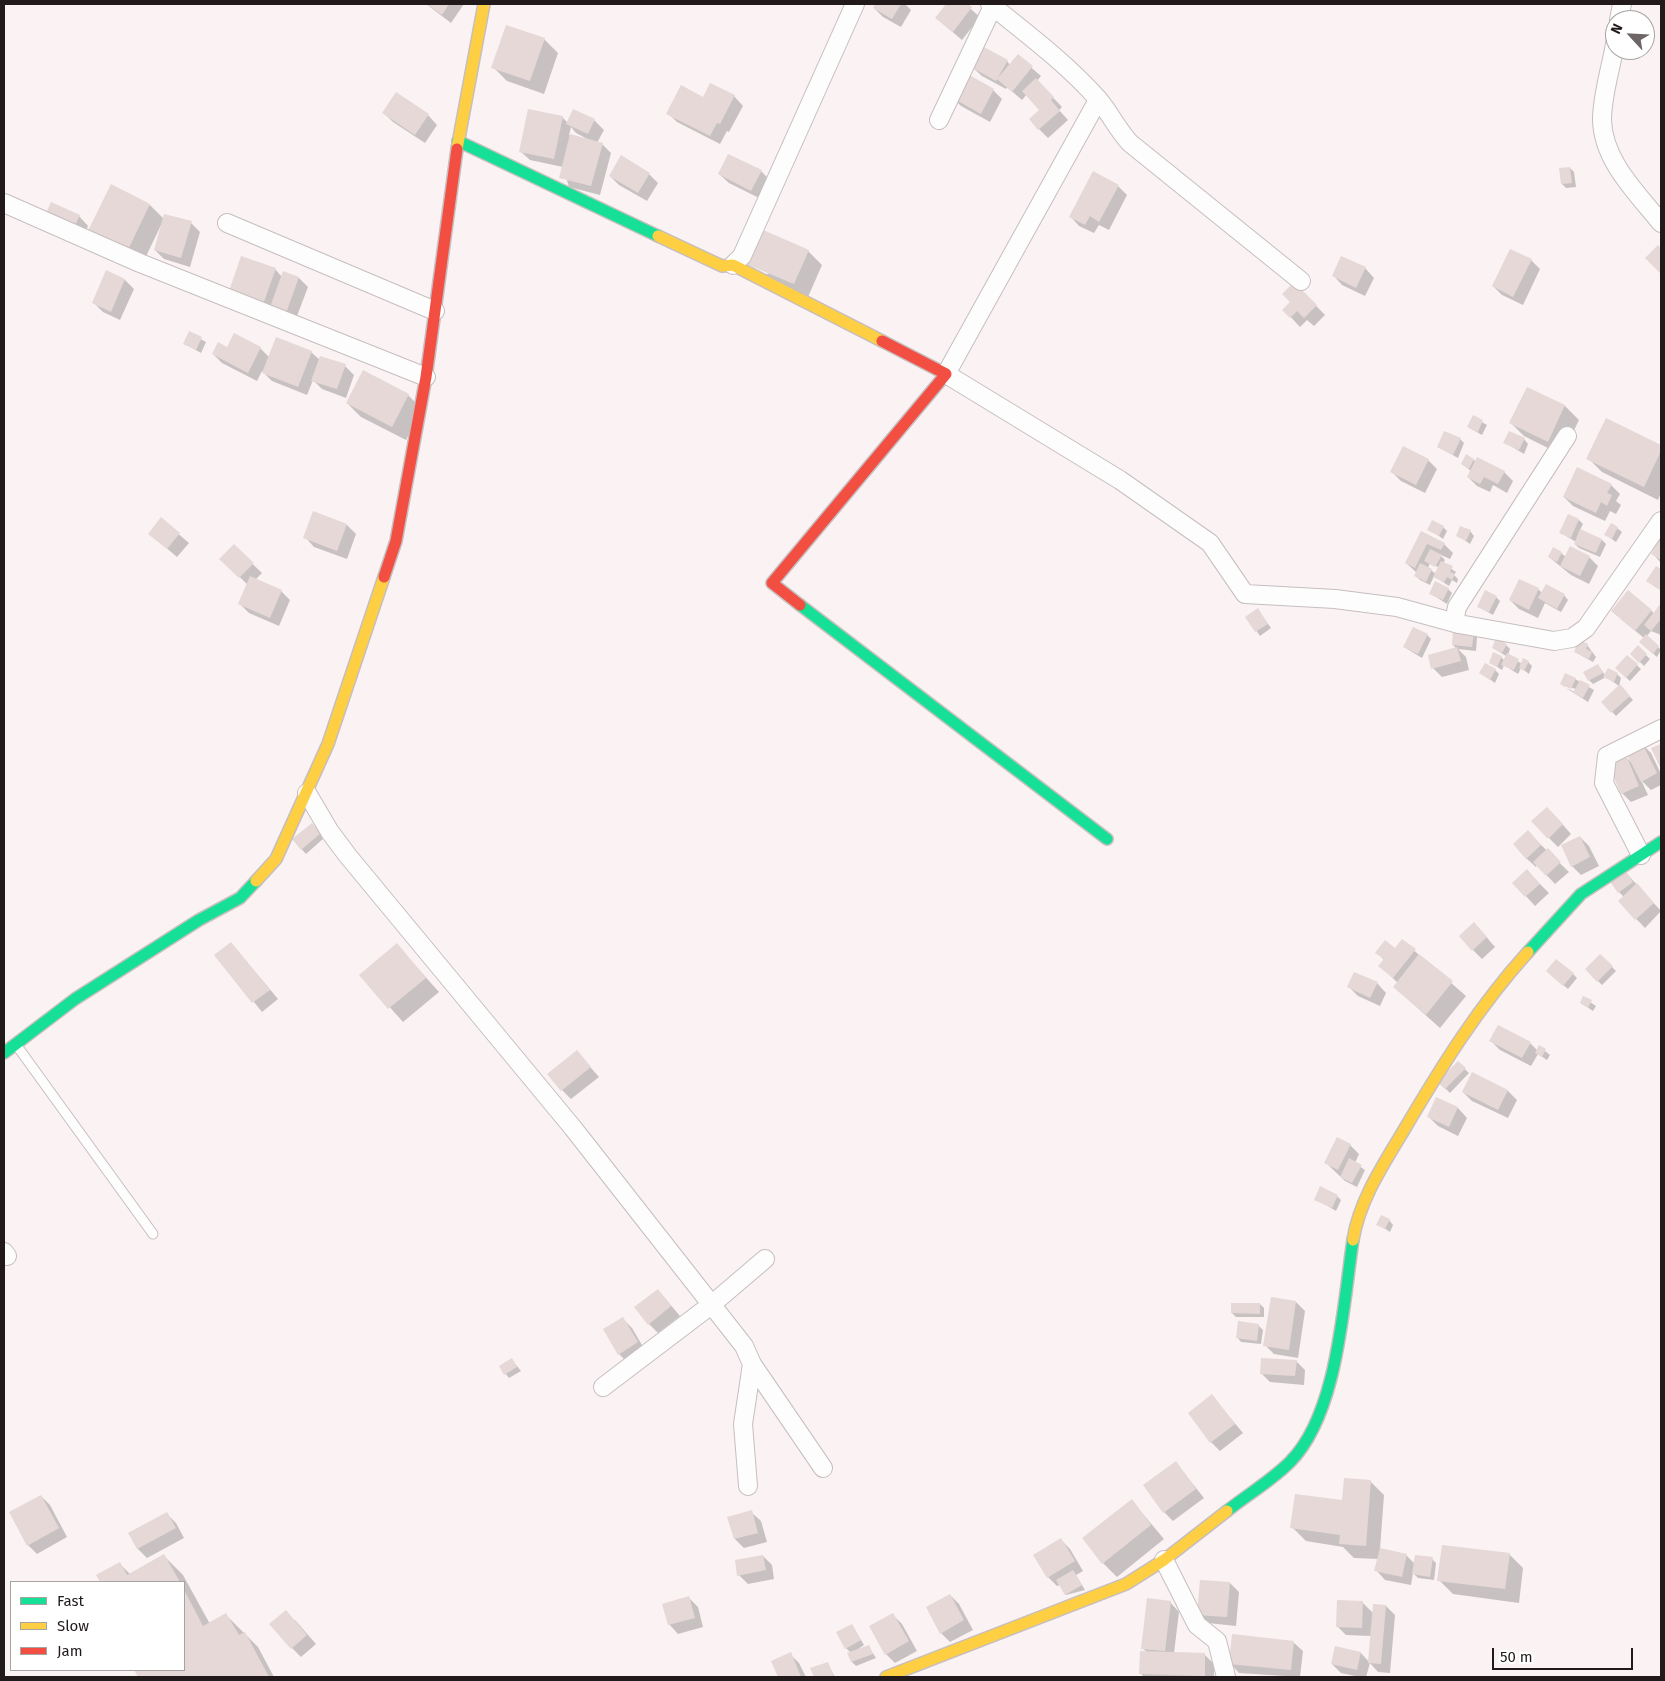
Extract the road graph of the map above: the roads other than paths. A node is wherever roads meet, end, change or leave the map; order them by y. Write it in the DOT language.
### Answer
graph roads {
  1 [pos="484,4"];
  2 [pos="855,4"];
  3 [pos="992,5"];
  4 [pos="1612,60"];
  5 [pos="1098,100"];
  6 [pos="939,120"];
  7 [pos="458,141"];
  8 [pos="4,203"];
  9 [pos="1661,222"];
  10 [pos="227,223"];
  11 [pos="732,265"];
  12 [pos="1301,281"];
  13 [pos="435,311"];
  14 [pos="946,374"];
  15 [pos="426,377"];
  16 [pos="1568,436"];
  17 [pos="1661,521"];
  18 [pos="1459,624"];
  19 [pos="1661,729"];
  20 [pos="307,793"];
  21 [pos="1107,839"];
  22 [pos="1661,842"];
  23 [pos="1641,855"];
  24 [pos="15,1044"];
  25 [pos="4,1053"];
  26 [pos="153,1234"];
  27 [pos="764,1259"];
  28 [pos="711,1305"];
  29 [pos="752,1364"];
  30 [pos="603,1387"];
  31 [pos="823,1468"];
  32 [pos="748,1486"];
  33 [pos="1164,1560"];
  34 [pos="886,1677"];
  35 [pos="1226,1677"];
  1 -- 7 [label="street"];
  2 -- 11 [label="street"];
  3 -- 5 [label="street"];
  3 -- 6 [label="street"];
  4 -- 9 [label="street"];
  5 -- 12 [label="street"];
  5 -- 14 [label="street"];
  7 -- 11 [label="street"];
  7 -- 13 [label="street"];
  8 -- 15 [label="street"];
  10 -- 13 [label="street"];
  11 -- 14 [label="street"];
  13 -- 15 [label="street"];
  14 -- 18 [label="street"];
  14 -- 21 [label="street"];
  15 -- 20 [label="street"];
  16 -- 18 [label="street"];
  17 -- 18 [label="street"];
  19 -- 23 [label="street"];
  20 -- 24 [label="street"];
  20 -- 28 [label="street"];
  22 -- 23 [label="street"];
  23 -- 33 [label="street"];
  24 -- 25 [label="street"];
  24 -- 26 [label="lane"];
  27 -- 28 [label="street"];
  28 -- 29 [label="street"];
  28 -- 30 [label="street"];
  29 -- 31 [label="street"];
  29 -- 32 [label="street"];
  33 -- 34 [label="street"];
  33 -- 35 [label="street"];
}
